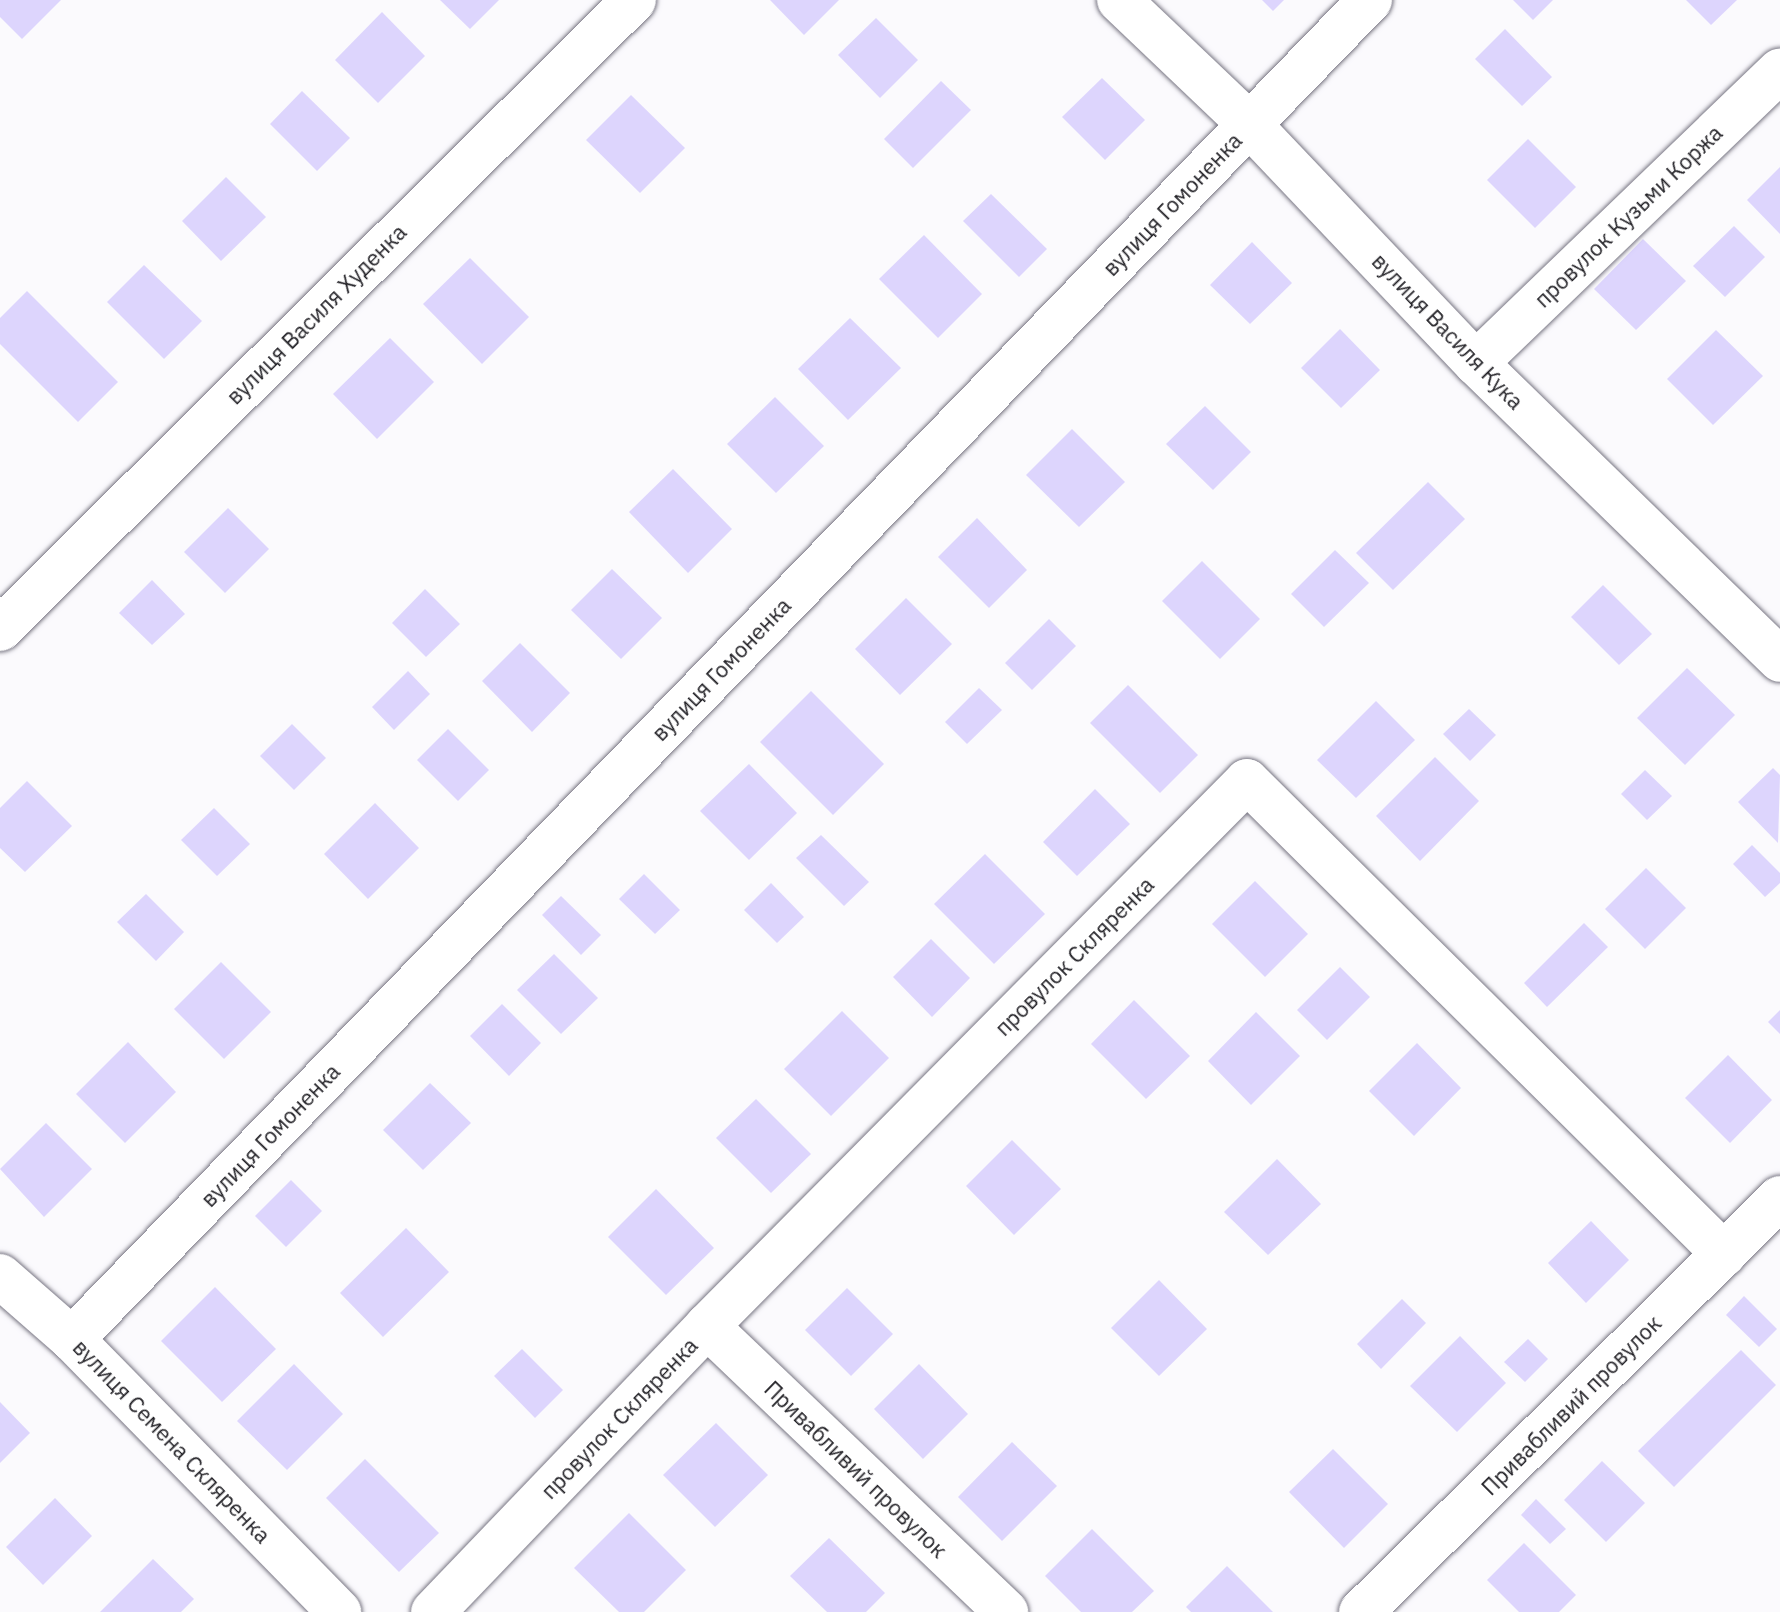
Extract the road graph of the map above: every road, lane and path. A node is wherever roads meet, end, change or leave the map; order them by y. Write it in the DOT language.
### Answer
graph roads {
  1 [pos="634,0"];
  2 [pos="1119,0"];
  3 [pos="1370,0"];
  4 [pos="1780,70"];
  5 [pos="1249,124"];
  6 [pos="1476,363"];
  7 [pos="0,629"];
  8 [pos="1779,657"];
  9 [pos="1780,1198"];
  10 [pos="1724,1254"];
  11 [pos="0,1276"];
  12 [pos="707,1326"];
  13 [pos="72,1339"];
  14 [pos="339,1612"];
  15 [pos="433,1612"];
  16 [pos="1006,1612"];
  17 [pos="1361,1612"];
  1 -- 7 [label="street, вулиця Василя Худенка"];
  2 -- 5 [label="street, вулиця Василя Кука"];
  3 -- 5 [label="street, вулиця Гомоненка"];
  4 -- 6 [label="street, провулок Кузьми Коржа"];
  5 -- 6 [label="street, вулиця Василя Кука"];
  5 -- 13 [label="street, вулиця Гомоненка"];
  6 -- 8 [label="street, вулиця Василя Кука"];
  9 -- 10 [label="street, Привабливий провулок"];
  10 -- 12 [label="street, провулок Скляренка"];
  10 -- 17 [label="street, Привабливий провулок"];
  11 -- 13 [label="street, вулиця Семена Скляренка"];
  12 -- 15 [label="street, провулок Скляренка"];
  12 -- 16 [label="street, Привабливий провулок"];
  13 -- 14 [label="street, вулиця Семена Скляренка"];
}
